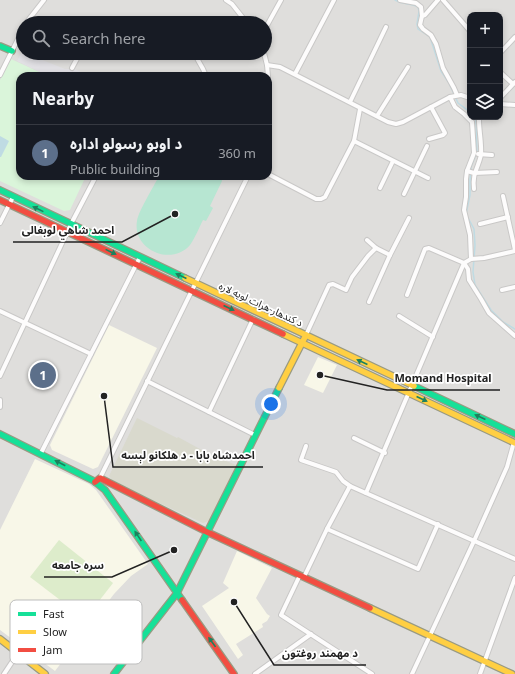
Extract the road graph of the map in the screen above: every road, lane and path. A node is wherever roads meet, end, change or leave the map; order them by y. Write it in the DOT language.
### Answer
graph roads {
  1 [pos="44,0"];
  2 [pos="226,0"];
  3 [pos="281,0"];
  4 [pos="334,0"];
  5 [pos="400,0"];
  6 [pos="438,0"];
  7 [pos="443,0"];
  8 [pos="233,2"];
  9 [pos="31,16"];
  10 [pos="242,16"];
  11 [pos="272,16"];
  12 [pos="422,16"];
  13 [pos="386,27"];
  14 [pos="467,28"];
  15 [pos="515,36"];
  16 [pos="16,43"];
  17 [pos="0,46"];
  18 [pos="503,50"];
  19 [pos="12,51"];
  20 [pos="76,60"];
  21 [pos="198,60"];
  22 [pos="266,60"];
  23 [pos="267,65"];
  24 [pos="408,67"];
  25 [pos="72,68"];
  26 [pos="204,72"];
  27 [pos="268,72"];
  28 [pos="295,74"];
  29 [pos="503,74"];
  30 [pos="0,75"];
  31 [pos="514,83"];
  32 [pos="457,95"];
  33 [pos="503,95"];
  34 [pos="451,97"];
  35 [pos="467,97"];
  36 [pos="350,102"];
  37 [pos="503,104"];
  38 [pos="515,105"];
  39 [pos="431,108"];
  40 [pos="360,109"];
  41 [pos="377,116"];
  42 [pos="479,120"];
  43 [pos="429,139"];
  44 [pos="354,141"];
  45 [pos="427,146"];
  46 [pos="474,153"];
  47 [pos="481,154"];
  48 [pos="492,155"];
  49 [pos="393,160"];
  50 [pos="414,171"];
  51 [pos="467,171"];
  52 [pos="496,172"];
  53 [pos="474,173"];
  54 [pos="272,176"];
  55 [pos="428,178"];
  56 [pos="94,180"];
  57 [pos="246,180"];
  58 [pos="380,188"];
  59 [pos="474,189"];
  60 [pos="0,190"];
  61 [pos="404,194"];
  62 [pos="503,196"];
  63 [pos="13,197"];
  64 [pos="0,200"];
  65 [pos="10,205"];
  66 [pos="508,217"];
  67 [pos="409,218"];
  68 [pos="0,223"];
  69 [pos="70,224"];
  70 [pos="480,224"];
  71 [pos="67,231"];
  72 [pos="367,240"];
  73 [pos="376,248"];
  74 [pos="515,250"];
  75 [pos="390,255"];
  76 [pos="140,257"];
  77 [pos="471,259"];
  78 [pos="464,263"];
  79 [pos="136,264"];
  80 [pos="196,283"];
  81 [pos="515,287"];
  82 [pos="192,290"];
  83 [pos="502,290"];
  84 [pos="407,295"];
  85 [pos="369,302"];
  86 [pos="0,311"];
  87 [pos="399,316"];
  88 [pos="252,319"];
  89 [pos="25,322"];
  90 [pos="306,335"];
  91 [pos="515,336"];
  92 [pos="433,337"];
  93 [pos="302,343"];
  94 [pos="91,354"];
  95 [pos="0,376"];
  96 [pos="147,381"];
  97 [pos="412,386"];
  98 [pos="409,393"];
  99 [pos="0,400"];
  100 [pos="0,407"];
  101 [pos="209,412"];
  102 [pos="0,434"];
  103 [pos="515,434"];
  104 [pos="254,435"];
  105 [pos="354,438"];
  106 [pos="515,442"];
  107 [pos="306,446"];
  108 [pos="384,452"];
  109 [pos="40,453"];
  110 [pos="100,478"];
  111 [pos="95,482"];
  112 [pos="350,486"];
  113 [pos="366,493"];
  114 [pos="438,524"];
  115 [pos="327,529"];
  116 [pos="206,532"];
  117 [pos="474,541"];
  118 [pos="515,559"];
  119 [pos="302,576"];
  120 [pos="515,578"];
  121 [pos="176,593"];
  122 [pos="311,634"];
  123 [pos="430,636"];
  124 [pos="142,637"];
  125 [pos="0,639"];
  126 [pos="10,647"];
  127 [pos="484,661"];
  128 [pos="11,664"];
  129 [pos="32,664"];
  130 [pos="122,664"];
  131 [pos="4,674"];
  132 [pos="45,674"];
  133 [pos="114,674"];
  134 [pos="234,674"];
  135 [pos="255,674"];
  136 [pos="372,674"];
  137 [pos="412,674"];
  138 [pos="480,674"];
  139 [pos="512,674"];
  1 -- 9 [label="street"];
  2 -- 8 [label="street"];
  3 -- 11 [label="street"];
  4 -- 28 [label="street"];
  5 -- 12 [label="street"];
  6 -- 12 [label="street"];
  7 -- 14 [label="street"];
  8 -- 10 [label="street"];
  12 -- 32 [label="street"];
  13 -- 36 [label="street"];
  15 -- 18 [label="street"];
  16 -- 19 [label="street"];
  17 -- 19 [label="main road"];
  19 -- 30 [label="street"];
  20 -- 25 [label="street"];
  21 -- 26 [label="street"];
  22 -- 23 [label="street"];
  23 -- 27 [label="street"];
  23 -- 28 [label="street"];
  24 -- 41 [label="street"];
  28 -- 36 [label="street"];
  29 -- 31 [label="street"];
  31 -- 33 [label="street"];
  32 -- 34 [label="street"];
  32 -- 35 [label="street"];
  34 -- 39 [label="street"];
  34 -- 46 [label="street"];
  36 -- 40 [label="street"];
  37 -- 38 [label="street"];
  39 -- 41 [label="street"];
  39 -- 43 [label="street"];
  40 -- 41 [label="street"];
  40 -- 44 [label="street"];
  42 -- 47 [label="street"];
  44 -- 49 [label="street"];
  44 -- 54 [label="street"];
  45 -- 50 [label="street"];
  46 -- 47 [label="street"];
  46 -- 51 [label="street"];
  47 -- 48 [label="street"];
  47 -- 53 [label="street"];
  49 -- 50 [label="street"];
  49 -- 58 [label="street"];
  50 -- 55 [label="street"];
  50 -- 61 [label="street"];
  51 -- 53 [label="street"];
  51 -- 77 [label="street"];
  52 -- 53 [label="street"];
  53 -- 59 [label="street"];
  56 -- 69 [label="street"];
  57 -- 80 [label="street"];
  60 -- 63 [label="main road, د کندهار-هرات لويه لاره"];
  62 -- 66 [label="street"];
  63 -- 65 [label="street"];
  69 -- 63 [label="main road, د کندهار-هرات لويه لاره, one-way"];
  64 -- 65 [label="main road, د کندهار-هرات لويه لاره"];
  65 -- 68 [label="street"];
  65 -- 71 [label="main road, د کندهار-هرات لويه لاره"];
  66 -- 70 [label="street"];
  66 -- 74 [label="street"];
  67 -- 75 [label="street"];
  69 -- 71 [label="street"];
  69 -- 76 [label="main road, د کندهار-هرات لويه لاره"];
  71 -- 79 [label="main road, د کندهار-هرات لويه لاره, one-way"];
  71 -- 89 [label="street"];
  72 -- 73 [label="street"];
  73 -- 75 [label="street"];
  73 -- 90 [label="street"];
  74 -- 77 [label="street"];
  75 -- 85 [label="street"];
  76 -- 79 [label="street"];
  80 -- 76 [label="main road, د کندهار-هرات لويه لاره, one-way"];
  77 -- 78 [label="street"];
  78 -- 84 [label="street"];
  78 -- 91 [label="street"];
  78 -- 92 [label="street"];
  79 -- 82 [label="main road, د کندهار-هرات لويه لاره"];
  79 -- 94 [label="street"];
  80 -- 82 [label="street"];
  80 -- 90 [label="main road, د کندهار-هرات لويه لاره"];
  81 -- 83 [label="street"];
  82 -- 88 [label="main road, د کندهار-هرات لويه لاره, one-way"];
  82 -- 96 [label="street"];
  86 -- 89 [label="street"];
  87 -- 92 [label="street"];
  88 -- 93 [label="main road, د کندهار-هرات لويه لاره"];
  88 -- 101 [label="street"];
  89 -- 94 [label="street"];
  89 -- 95 [label="street"];
  90 -- 93 [label="main road"];
  97 -- 90 [label="main road, د کندهار-هرات لويه لاره, one-way"];
  92 -- 97 [label="street"];
  93 -- 98 [label="main road, د کندهار-هرات لويه لاره"];
  93 -- 104 [label="main road"];
  94 -- 109 [label="street"];
  96 -- 101 [label="street"];
  96 -- 110 [label="street"];
  97 -- 98 [label="street"];
  103 -- 97 [label="main road, د کندهار-هرات لويه لاره, one-way"];
  98 -- 106 [label="main road, د کندهار-هرات لويه لاره, one-way"];
  98 -- 108 [label="street"];
  99 -- 100 [label="street"];
  101 -- 104 [label="street"];
  102 -- 109 [label="main road"];
  104 -- 116 [label="main road"];
  105 -- 108 [label="street"];
  106 -- 117 [label="street"];
  107 -- 112 [label="street"];
  108 -- 113 [label="street"];
  111 -- 109 [label="main road, one-way"];
  110 -- 111 [label="main road"];
  110 -- 116 [label="main road"];
  121 -- 111 [label="main road, one-way"];
  112 -- 113 [label="street"];
  112 -- 115 [label="street"];
  113 -- 114 [label="street"];
  114 -- 115 [label="street"];
  114 -- 117 [label="street"];
  115 -- 119 [label="street"];
  116 -- 119 [label="main road"];
  116 -- 121 [label="main road"];
  117 -- 118 [label="street"];
  117 -- 123 [label="street"];
  119 -- 122 [label="street"];
  119 -- 123 [label="main road"];
  120 -- 127 [label="street"];
  121 -- 124 [label="main road"];
  134 -- 121 [label="main road, one-way"];
  122 -- 135 [label="street"];
  122 -- 136 [label="street"];
  123 -- 127 [label="main road"];
  123 -- 137 [label="street"];
  125 -- 126 [label="main road"];
  127 -- 138 [label="street"];
  127 -- 139 [label="main road"];
  128 -- 131 [label="street"];
  129 -- 132 [label="main road"];
  130 -- 133 [label="main road"];
}
